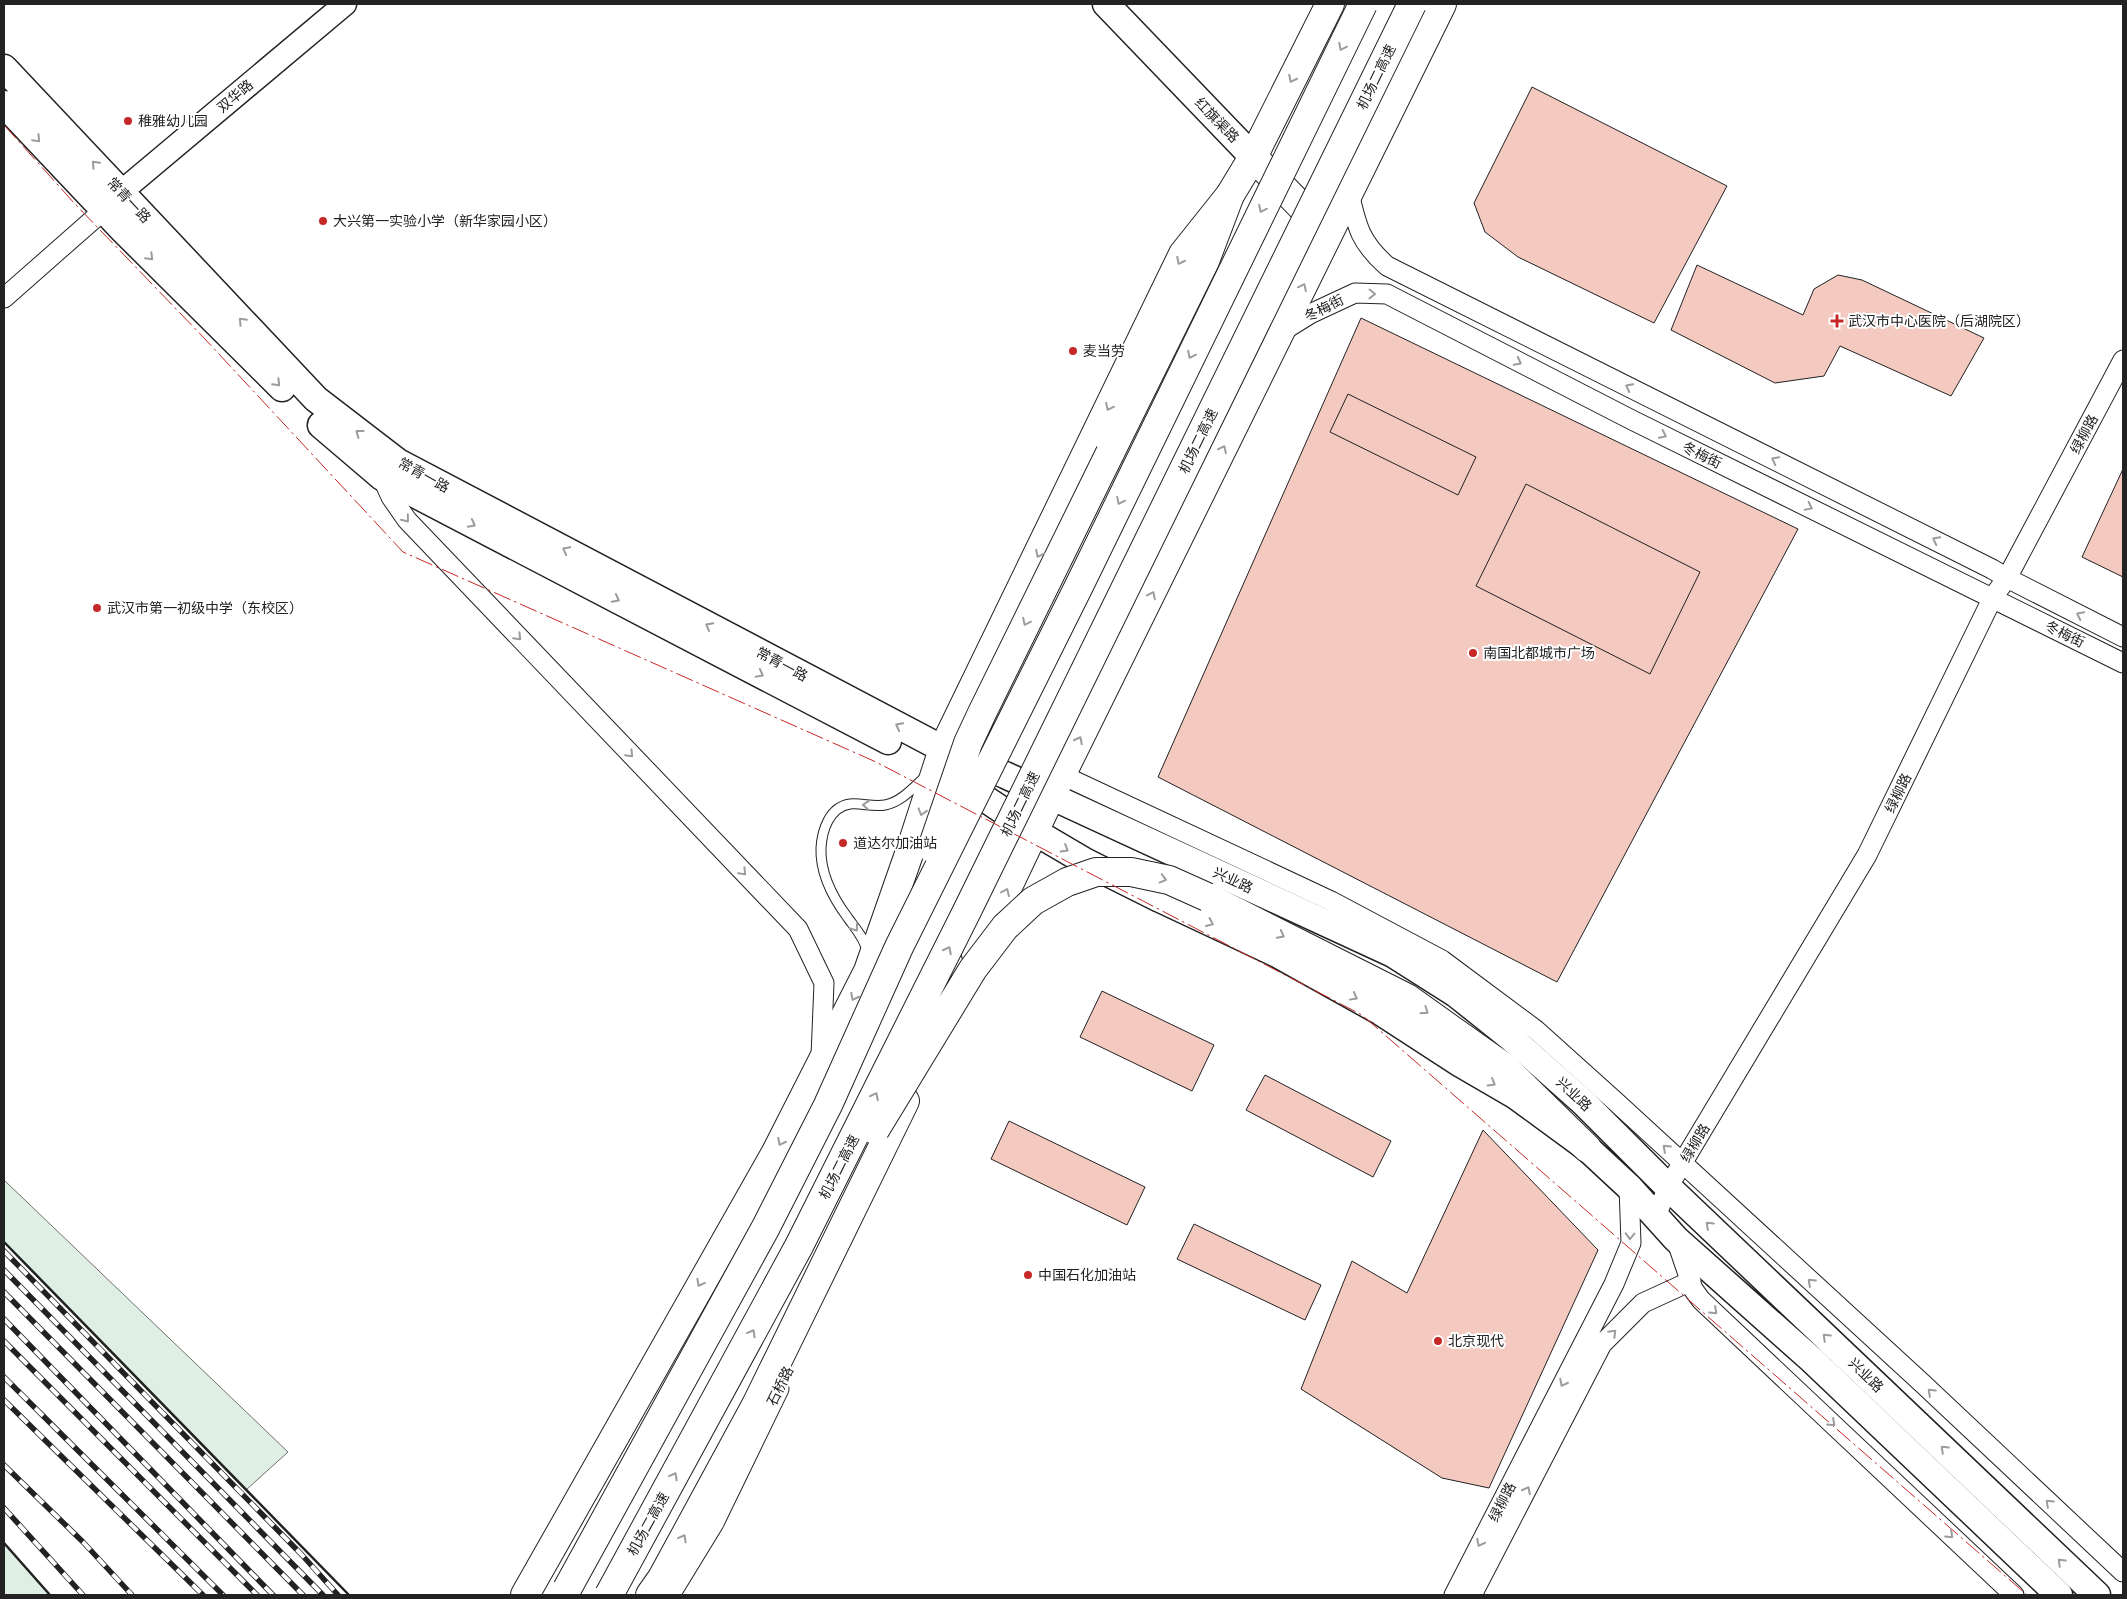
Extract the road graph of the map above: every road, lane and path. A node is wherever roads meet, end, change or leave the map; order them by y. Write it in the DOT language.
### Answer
graph roads {
  1 [pos="345,4"];
  2 [pos="1106,4"];
  3 [pos="1330,4"];
  4 [pos="1363,4"];
  5 [pos="1412,4"];
  6 [pos="1442,4"];
  7 [pos="4,68"];
  8 [pos="4,104"];
  9 [pos="1252,157"];
  10 [pos="1349,193"];
  11 [pos="1230,195"];
  12 [pos="112,201"];
  13 [pos="1328,235"];
  14 [pos="4,298"];
  15 [pos="1281,332"];
  16 [pos="2123,360"];
  17 [pos="382,477"];
  18 [pos="2007,578"];
  19 [pos="1993,597"];
  20 [pos="2123,637"];
  21 [pos="2123,663"];
  22 [pos="939,758"];
  23 [pos="1057,786"];
  24 [pos="1035,832"];
  25 [pos="899,947"];
  26 [pos="868,971"];
  27 [pos="820,1065"];
  28 [pos="1587,1148"];
  29 [pos="1683,1163"];
  30 [pos="871,1170"];
  31 [pos="1629,1187"];
  32 [pos="1668,1187"];
  33 [pos="1656,1216"];
  34 [pos="1676,1239"];
  35 [pos="799,1246"];
  36 [pos="1691,1281"];
  37 [pos="2123,1572"];
  38 [pos="525,1595"];
  39 [pos="563,1595"];
  40 [pos="609,1595"];
  41 [pos="650,1595"];
  42 [pos="670,1595"];
  43 [pos="1454,1595"];
  44 [pos="1472,1595"];
  45 [pos="2014,1595"];
  46 [pos="2059,1595"];
  47 [pos="2097,1595"];
  1 -- 12 [label="street, 双华路"];
  2 -- 9 [label="main road, 红旗渠路"];
  3 -- 9 [label="main road, one-way"];
  4 -- 25 [label="main road, one-way, bridge"];
  35 -- 5 [label="main road, 机场二高速, one-way, bridge"];
  6 -- 10 [label="main road"];
  12 -- 7 [label="main road, 常青一路, one-way"];
  8 -- 12 [label="main road, 常青一路, one-way"];
  9 -- 11 [label="main road"];
  9 -- 13 [label="main road, 红旗渠路"];
  10 -- 13 [label="main road"];
  18 -- 10 [label="street, 冬梅街, one-way"];
  11 -- 22 [label="main road, one-way"];
  11 -- 25 [label="main road, one-way, bridge"];
  12 -- 14 [label="street"];
  12 -- 17 [label="main road, 常青一路, one-way"];
  22 -- 12 [label="main road, 常青一路, one-way"];
  15 -- 13 [label="main road, one-way"];
  15 -- 19 [label="street, 冬梅街, one-way"];
  23 -- 15 [label="main road, one-way"];
  16 -- 18 [label="street, 绿柳路"];
  17 -- 22 [label="main road, 常青一路, one-way"];
  17 -- 27 [label="street, 常青一路, one-way"];
  18 -- 19 [label="street, 绿柳路"];
  20 -- 18 [label="street, 冬梅街, one-way"];
  19 -- 21 [label="street, 冬梅街"];
  19 -- 29 [label="street, 绿柳路"];
  22 -- 23 [label="main road, 兴业路"];
  22 -- 24 [label="main road, 兴业路"];
  22 -- 26 [label="main road, one-way"];
  22 -- 26 [label="lane, one-way"];
  23 -- 24 [label="main road"];
  29 -- 23 [label="street, one-way"];
  23 -- 32 [label="main road, 兴业路"];
  24 -- 28 [label="main road, 兴业路, one-way"];
  30 -- 24 [label="main road, one-way"];
  25 -- 39 [label="main road, bridge"];
  26 -- 27 [label="main road, one-way"];
  27 -- 38 [label="main road, one-way"];
  28 -- 31 [label="main road, 兴业路"];
  35 -- 28 [label="main road, one-way, bridge"];
  29 -- 32 [label="street, 绿柳路"];
  37 -- 29 [label="street, one-way"];
  41 -- 30 [label="main road, one-way"];
  30 -- 42 [label="street, 石桥路"];
  31 -- 33 [label="main road, 兴业路"];
  31 -- 43 [label="street, 绿柳路, one-way"];
  32 -- 33 [label="street, 绿柳路"];
  47 -- 32 [label="main road, 兴业路, one-way"];
  33 -- 34 [label="main road, 兴业路"];
  34 -- 36 [label="street"];
  34 -- 46 [label="main road, 兴业路"];
  40 -- 35 [label="main road, 机场二高速, one-way, bridge"];
  44 -- 36 [label="street, 绿柳路, one-way"];
  36 -- 45 [label="street, one-way"];
}
